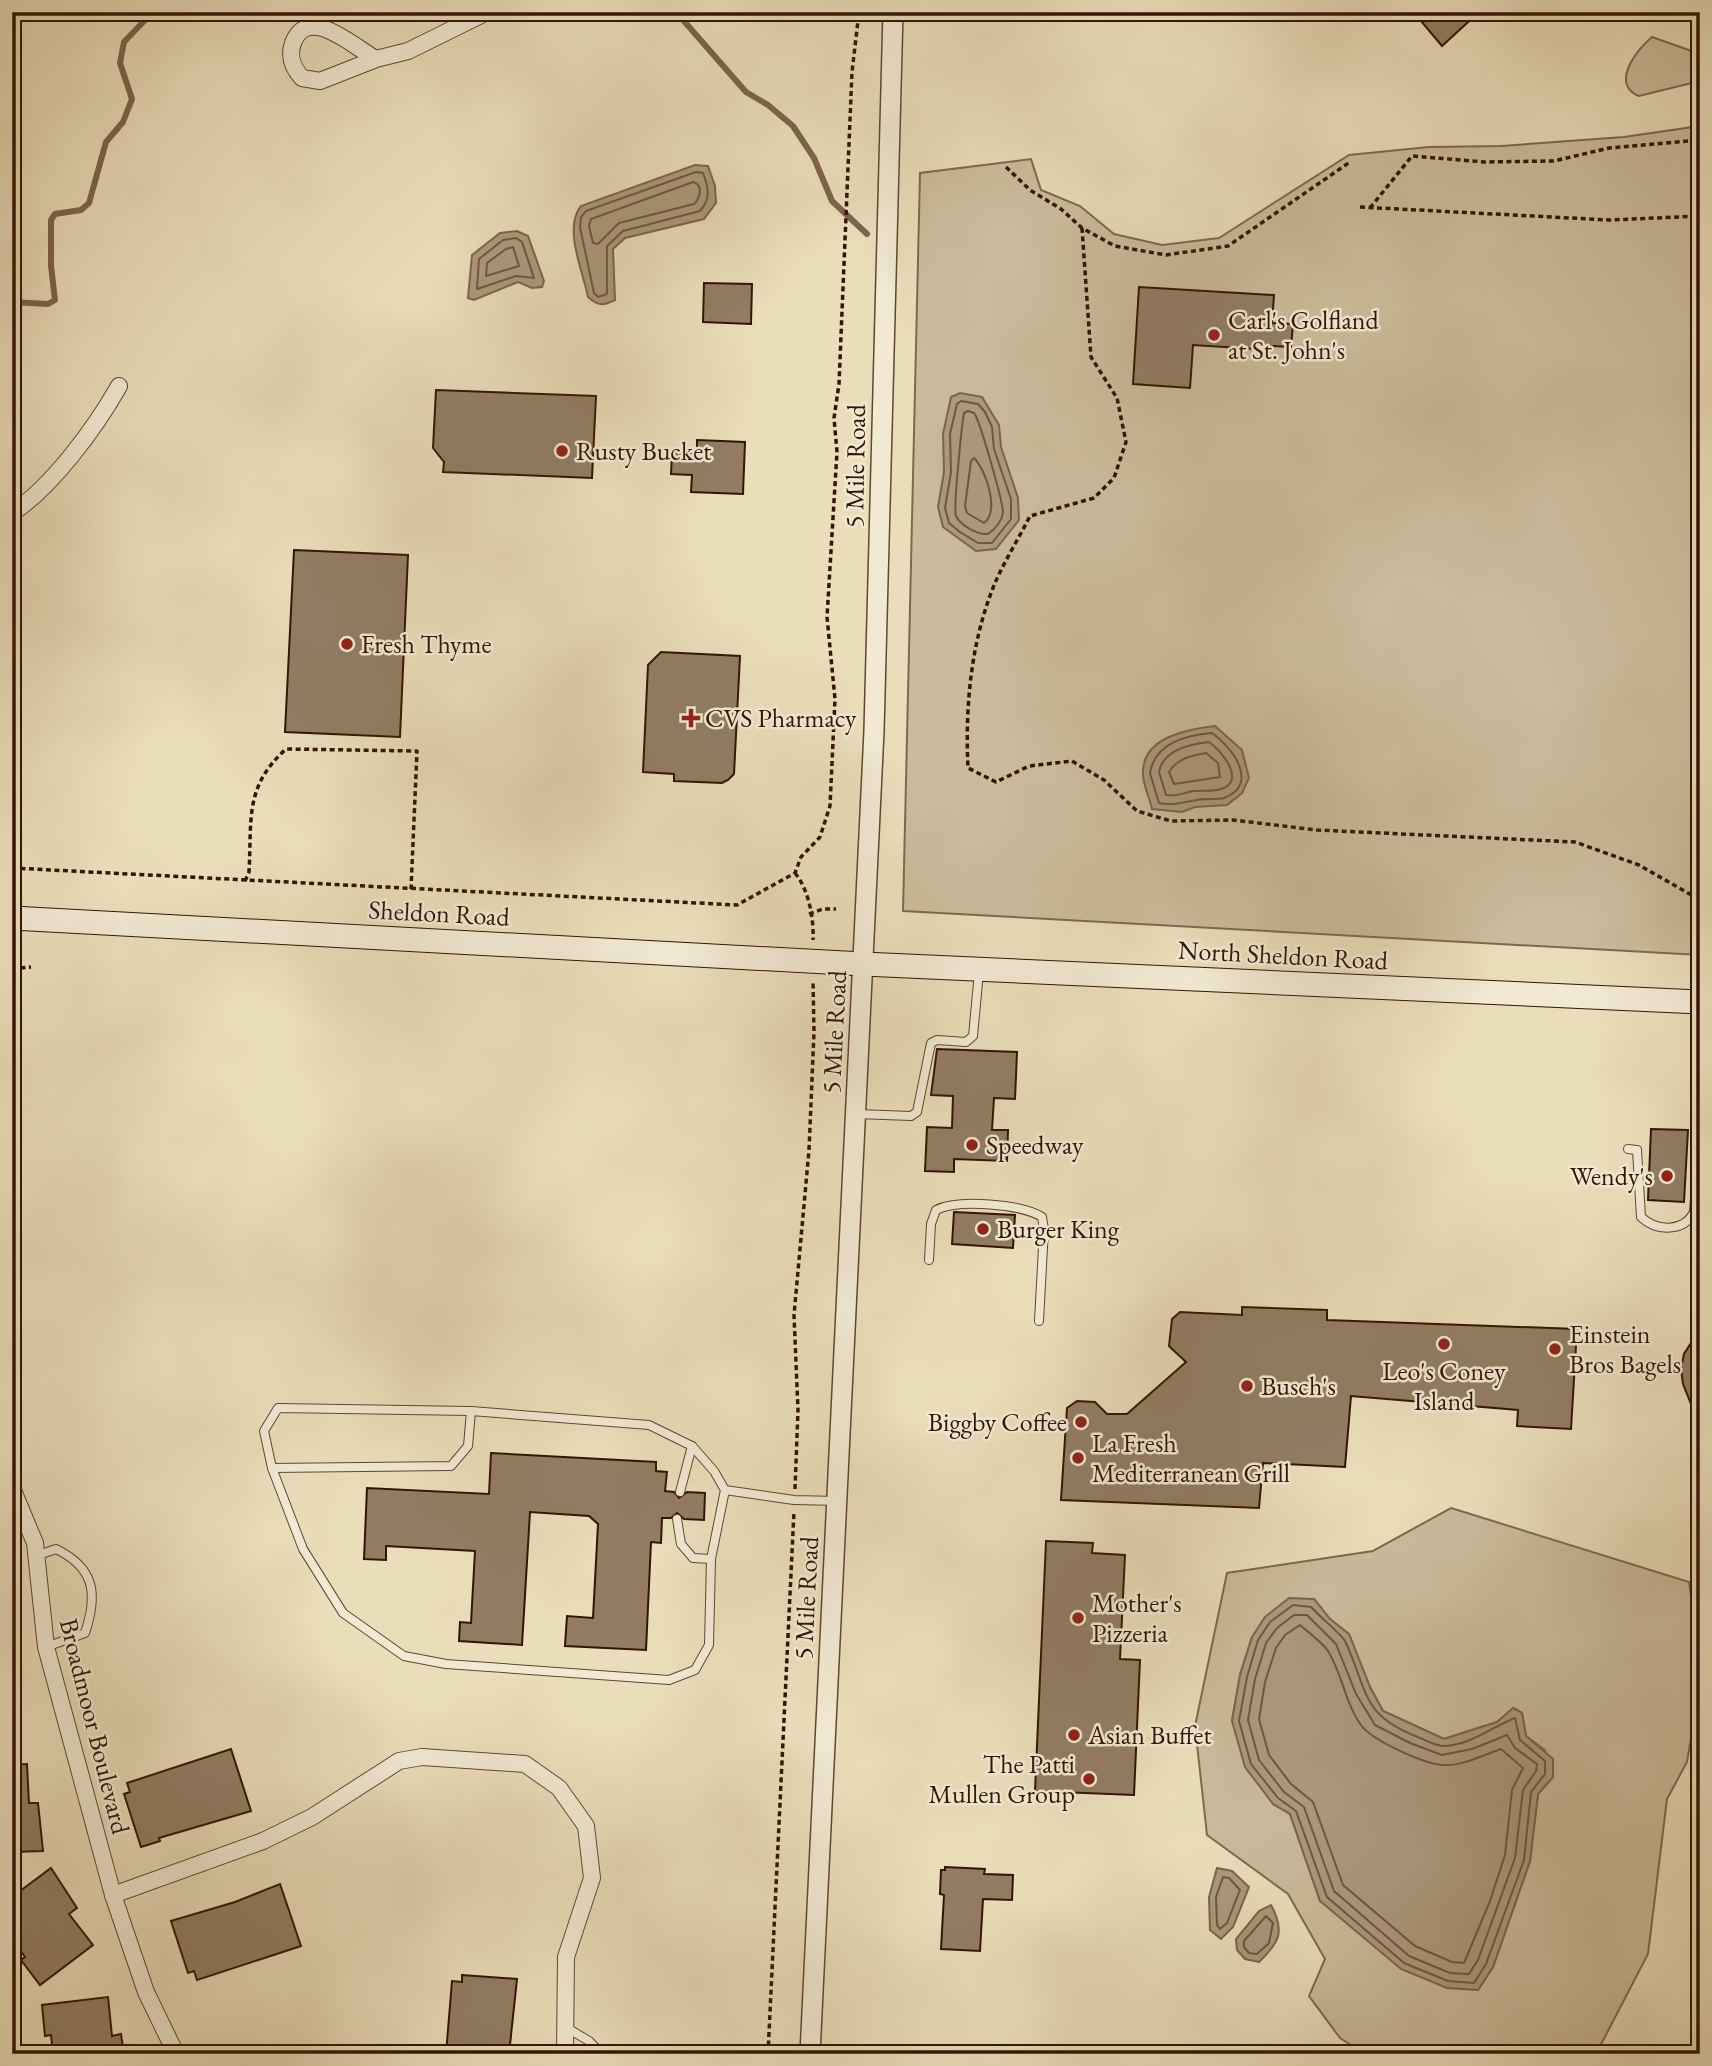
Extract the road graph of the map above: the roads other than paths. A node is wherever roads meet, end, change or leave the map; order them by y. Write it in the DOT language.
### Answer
graph roads {
  1 [pos="487,12"];
  2 [pos="893,12"];
  3 [pos="376,59"];
  4 [pos="119,386"];
  5 [pos="12,513"];
  6 [pos="12,918"];
  7 [pos="863,964"];
  8 [pos="979,969"];
  9 [pos="1700,1002"];
  10 [pos="857,1114"];
  11 [pos="1700,1132"];
  12 [pos="1628,1149"];
  13 [pos="929,1259"];
  14 [pos="12,1318"];
  15 [pos="1039,1321"];
  16 [pos="12,1336"];
  17 [pos="471,1411"];
  18 [pos="692,1446"];
  19 [pos="272,1468"];
  20 [pos="12,1488"];
  21 [pos="725,1490"];
  22 [pos="680,1492"];
  23 [pos="837,1501"];
  24 [pos="677,1519"];
  25 [pos="36,1556"];
  26 [pos="711,1559"];
  27 [pos="46,1647"];
  28 [pos="113,1895"];
  29 [pos="567,2028"];
  30 [pos="176,2054"];
  31 [pos="565,2054"];
  32 [pos="602,2054"];
  33 [pos="810,2054"];
  1 -- 3 [label="street"];
  2 -- 7 [label="street, 5 Mile Road"];
  3 -- 3 [label="street"];
  4 -- 5 [label="street"];
  6 -- 7 [label="main road, Sheldon Road"];
  7 -- 8 [label="main road, North Sheldon Road"];
  7 -- 10 [label="street, 5 Mile Road"];
  8 -- 9 [label="main road, North Sheldon Road"];
  8 -- 10 [label="lane"];
  10 -- 23 [label="street, 5 Mile Road"];
  11 -- 12 [label="lane"];
  13 -- 15 [label="lane"];
  14 -- 16 [label="lane"];
  17 -- 18 [label="lane"];
  17 -- 19 [label="lane"];
  17 -- 19 [label="lane"];
  18 -- 21 [label="lane"];
  18 -- 22 [label="lane"];
  19 -- 26 [label="lane"];
  20 -- 25 [label="street, Broadmoor Boulevard"];
  21 -- 23 [label="lane"];
  21 -- 26 [label="lane"];
  23 -- 33 [label="street, 5 Mile Road"];
  24 -- 26 [label="lane"];
  25 -- 27 [label="street, Broadmoor Boulevard"];
  25 -- 27 [label="lane"];
  27 -- 28 [label="street, Broadmoor Boulevard"];
  28 -- 29 [label="street"];
  28 -- 30 [label="street, Broadmoor Boulevard"];
  29 -- 31 [label="street"];
  29 -- 32 [label="lane"];
}
